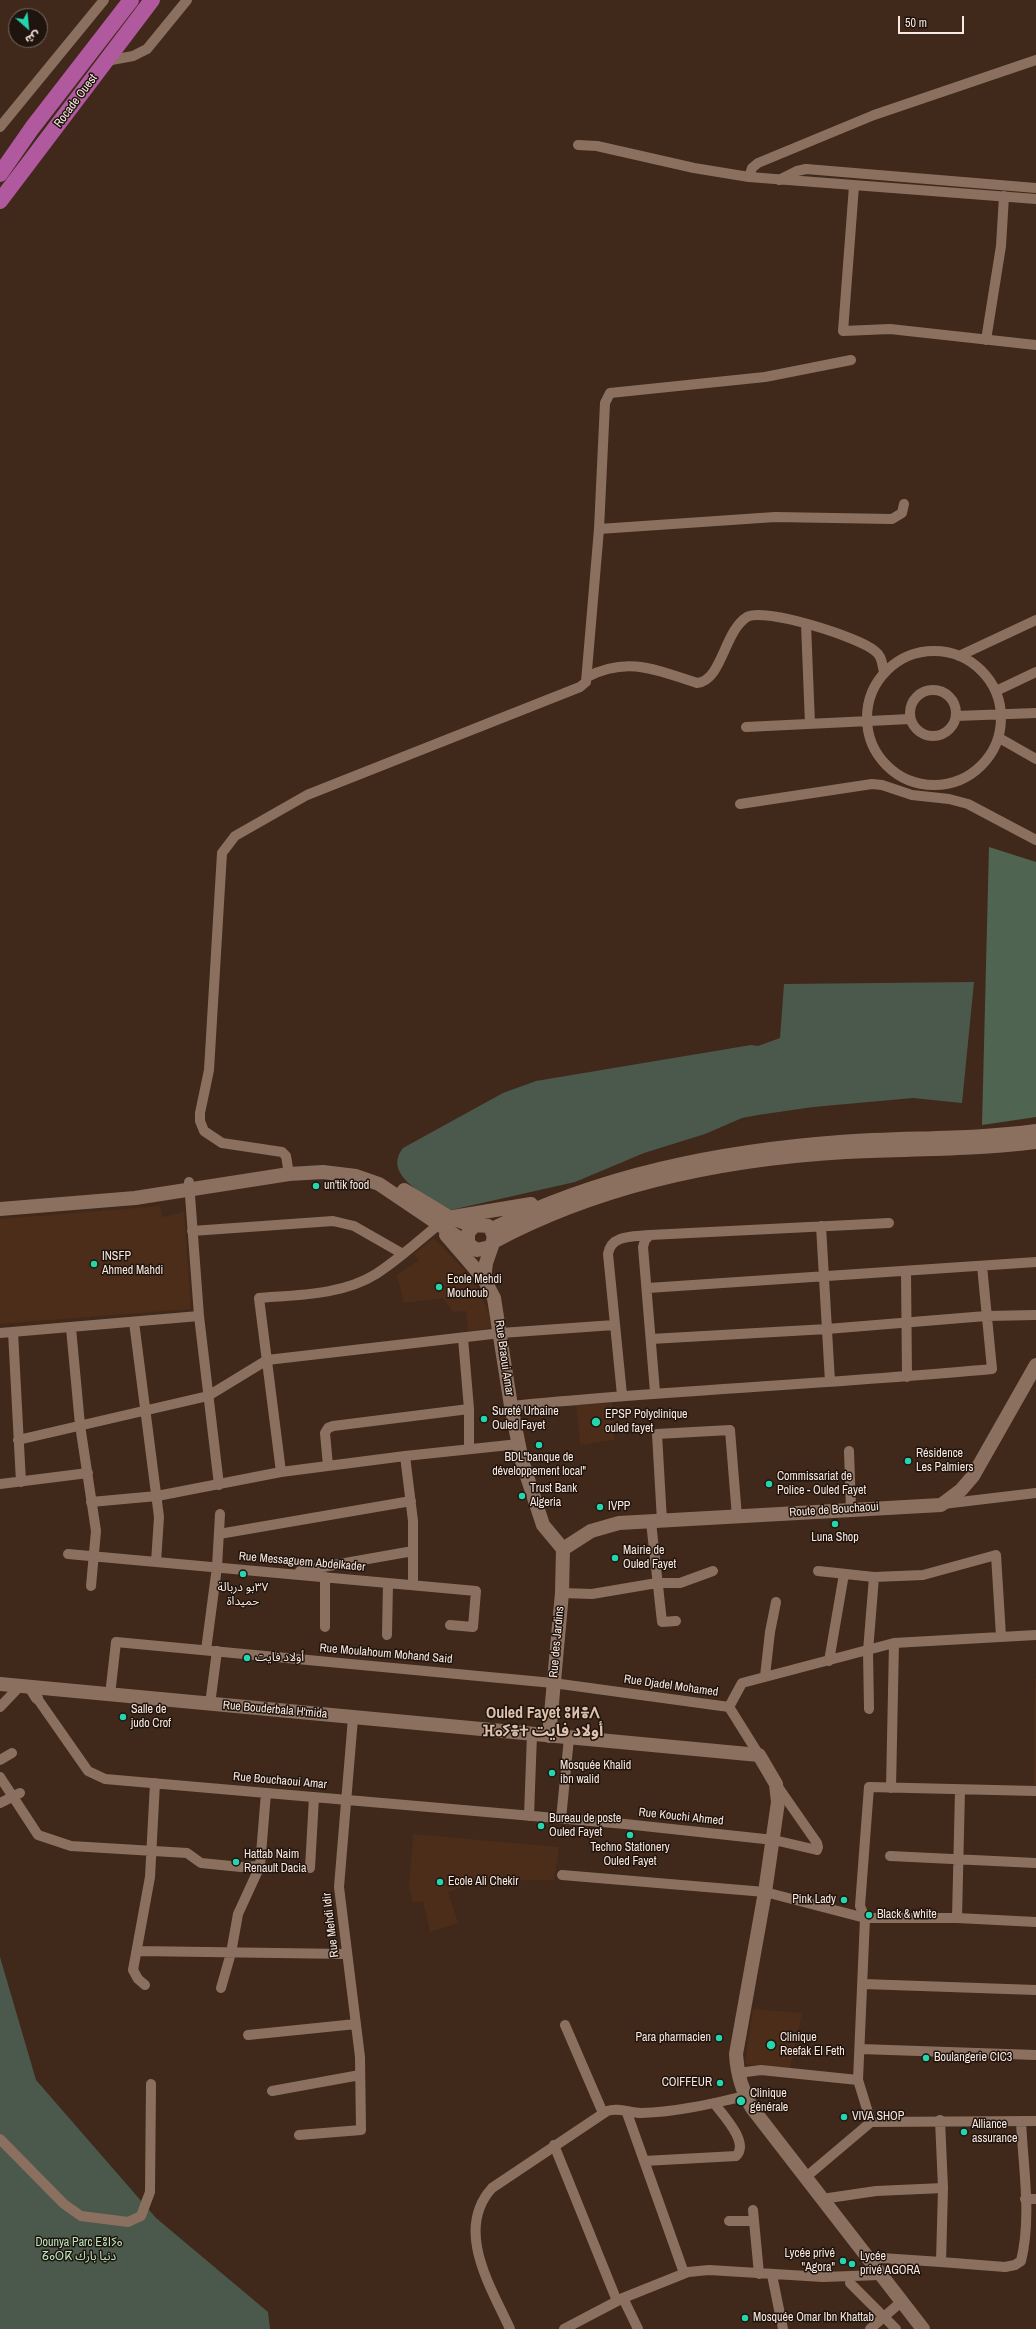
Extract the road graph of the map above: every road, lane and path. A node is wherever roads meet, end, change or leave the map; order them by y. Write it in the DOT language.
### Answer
graph roads {
  1 [pos="104,0"];
  2 [pos="131,0"];
  3 [pos="152,0"];
  4 [pos="187,0"];
  5 [pos="1036,60"];
  6 [pos="106,61"];
  7 [pos="0,127"];
  8 [pos="32,128"];
  9 [pos="578,145"];
  10 [pos="0,164"];
  11 [pos="0,174"];
  12 [pos="749,177"];
  13 [pos="779,180"];
  14 [pos="854,186"];
  15 [pos="1036,188"];
  16 [pos="1004,196"];
  17 [pos="1036,199"];
  18 [pos="0,202"];
  19 [pos="986,340"];
  20 [pos="1036,346"];
  21 [pos="851,360"];
  22 [pos="904,504"];
  23 [pos="599,530"];
  24 [pos="1036,620"];
  25 [pos="806,624"];
  26 [pos="959,656"];
  27 [pos="884,672"];
  28 [pos="1036,672"];
  29 [pos="587,677"];
  30 [pos="996,691"];
  31 [pos="1036,713"];
  32 [pos="1002,714"];
  33 [pos="956,716"];
  34 [pos="910,719"];
  35 [pos="866,722"];
  36 [pos="810,724"];
  37 [pos="746,726"];
  38 [pos="1001,739"];
  39 [pos="1036,759"];
  40 [pos="898,776"];
  41 [pos="882,785"];
  42 [pos="740,804"];
  43 [pos="1036,840"];
  44 [pos="1036,1131"];
  45 [pos="1036,1142"];
  46 [pos="289,1170"];
  47 [pos="189,1186"];
  48 [pos="570,1194"];
  49 [pos="0,1201"];
  50 [pos="0,1209"];
  51 [pos="421,1213"];
  52 [pos="449,1217"];
  53 [pos="890,1223"];
  54 [pos="437,1226"];
  55 [pos="473,1226"];
  56 [pos="821,1226"];
  57 [pos="192,1231"];
  58 [pos="650,1235"];
  59 [pos="493,1238"];
  60 [pos="468,1244"];
  61 [pos="403,1254"];
  62 [pos="1036,1262"];
  63 [pos="982,1266"];
  64 [pos="906,1270"];
  65 [pos="824,1276"];
  66 [pos="484,1279"];
  67 [pos="648,1288"];
  68 [pos="1036,1315"];
  69 [pos="199,1316"];
  70 [pos="986,1316"];
  71 [pos="134,1322"];
  72 [pos="906,1322"];
  73 [pos="614,1325"];
  74 [pos="72,1328"];
  75 [pos="827,1329"];
  76 [pos="13,1332"];
  77 [pos="0,1333"];
  78 [pos="501,1333"];
  79 [pos="463,1338"];
  80 [pos="651,1339"];
  81 [pos="267,1360"];
  82 [pos="1036,1366"];
  83 [pos="907,1376"];
  84 [pos="830,1382"];
  85 [pos="655,1392"];
  86 [pos="622,1395"];
  87 [pos="208,1396"];
  88 [pos="511,1406"];
  89 [pos="145,1409"];
  90 [pos="469,1409"];
  91 [pos="80,1425"];
  92 [pos="18,1440"];
  93 [pos="519,1444"];
  94 [pos="469,1449"];
  95 [pos="849,1451"];
  96 [pos="405,1456"];
  97 [pos="328,1466"];
  98 [pos="281,1472"];
  99 [pos="88,1473"];
  100 [pos="21,1482"];
  101 [pos="0,1484"];
  102 [pos="219,1485"];
  103 [pos="1036,1494"];
  104 [pos="157,1496"];
  105 [pos="411,1501"];
  106 [pos="91,1502"];
  107 [pos="941,1504"];
  108 [pos="851,1509"];
  109 [pos="220,1514"];
  110 [pos="737,1517"];
  111 [pos="656,1521"];
  112 [pos="219,1534"];
  113 [pos="563,1549"];
  114 [pos="413,1551"];
  115 [pos="68,1554"];
  116 [pos="95,1556"];
  117 [pos="156,1562"];
  118 [pos="216,1567"];
  119 [pos="818,1571"];
  120 [pos="713,1572"];
  121 [pos="286,1574"];
  122 [pos="844,1574"];
  123 [pos="325,1577"];
  124 [pos="874,1577"];
  125 [pos="388,1583"];
  126 [pos="657,1583"];
  127 [pos="413,1585"];
  128 [pos="91,1586"];
  129 [pos="562,1593"];
  130 [pos="776,1602"];
  131 [pos="676,1621"];
  132 [pos="450,1625"];
  133 [pos="325,1627"];
  134 [pos="387,1635"];
  135 [pos="1036,1635"];
  136 [pos="1001,1636"];
  137 [pos="894,1643"];
  138 [pos="206,1650"];
  139 [pos="868,1651"];
  140 [pos="217,1652"];
  141 [pos="829,1661"];
  142 [pos="764,1676"];
  143 [pos="553,1683"];
  144 [pos="0,1684"];
  145 [pos="29,1690"];
  146 [pos="110,1695"];
  147 [pos="210,1704"];
  148 [pos="0,1707"];
  149 [pos="729,1707"];
  150 [pos="869,1709"];
  151 [pos="353,1718"];
  152 [pos="532,1734"];
  153 [pos="549,1736"];
  154 [pos="569,1738"];
  155 [pos="12,1753"];
  156 [pos="759,1755"];
  157 [pos="0,1760"];
  158 [pos="0,1777"];
  159 [pos="155,1783"];
  160 [pos="776,1784"];
  161 [pos="891,1788"];
  162 [pos="960,1790"];
  163 [pos="1036,1791"];
  164 [pos="266,1792"];
  165 [pos="16,1795"];
  166 [pos="314,1797"];
  167 [pos="345,1800"];
  168 [pos="0,1803"];
  169 [pos="529,1816"];
  170 [pos="561,1818"];
  171 [pos="774,1840"];
  172 [pos="150,1850"];
  173 [pos="890,1856"];
  174 [pos="960,1860"];
  175 [pos="1036,1864"];
  176 [pos="260,1866"];
  177 [pos="310,1868"];
  178 [pos="562,1875"];
  179 [pos="766,1892"];
  180 [pos="865,1918"];
  181 [pos="957,1918"];
  182 [pos="1036,1922"];
  183 [pos="137,1951"];
  184 [pos="231,1953"];
  185 [pos="347,1954"];
  186 [pos="863,1984"];
  187 [pos="145,1985"];
  188 [pos="220,1988"];
  189 [pos="1036,1990"];
  190 [pos="356,2024"];
  191 [pos="565,2025"];
  192 [pos="248,2035"];
  193 [pos="860,2049"];
  194 [pos="1036,2055"];
  195 [pos="738,2073"];
  196 [pos="360,2075"];
  197 [pos="858,2080"];
  198 [pos="151,2084"];
  199 [pos="272,2091"];
  200 [pos="745,2096"];
  201 [pos="714,2103"];
  202 [pos="603,2113"];
  203 [pos="628,2113"];
  204 [pos="940,2120"];
  205 [pos="1021,2121"];
  206 [pos="871,2122"];
  207 [pos="1036,2122"];
  208 [pos="299,2135"];
  209 [pos="0,2139"];
  210 [pos="554,2145"];
  211 [pos="644,2161"];
  212 [pos="806,2177"];
  213 [pos="943,2188"];
  214 [pos="822,2199"];
  215 [pos="1036,2199"];
  216 [pos="1025,2200"];
  217 [pos="729,2221"];
  218 [pos="866,2257"];
  219 [pos="941,2262"];
  220 [pos="684,2273"];
  221 [pos="759,2274"];
  222 [pos="772,2275"];
  223 [pos="880,2275"];
  224 [pos="850,2283"];
  225 [pos="620,2299"];
  226 [pos="901,2302"];
  227 [pos="883,2316"];
  228 [pos="782,2325"];
  229 [pos="510,2329"];
  230 [pos="564,2329"];
  231 [pos="638,2329"];
  232 [pos="790,2329"];
  233 [pos="870,2329"];
  234 [pos="896,2329"];
  235 [pos="923,2329"];
  1 -- 7 [label="street"];
  2 -- 8 [label="highway, Rocade Ouest"];
  3 -- 6 [label="highway, Rocade Ouest"];
  4 -- 6 [label="street"];
  5 -- 12 [label="street"];
  6 -- 18 [label="highway, Rocade Ouest"];
  8 -- 10 [label="highway"];
  8 -- 11 [label="highway, Rocade Ouest"];
  9 -- 12 [label="street"];
  12 -- 13 [label="street"];
  13 -- 14 [label="street"];
  13 -- 15 [label="street"];
  14 -- 16 [label="street"];
  14 -- 19 [label="street"];
  16 -- 17 [label="street"];
  16 -- 19 [label="street"];
  19 -- 20 [label="street"];
  21 -- 23 [label="street"];
  22 -- 23 [label="street"];
  23 -- 29 [label="street"];
  24 -- 26 [label="street"];
  25 -- 27 [label="street"];
  25 -- 29 [label="street"];
  25 -- 36 [label="street"];
  26 -- 27 [label="street"];
  26 -- 30 [label="street"];
  27 -- 35 [label="street"];
  28 -- 30 [label="street"];
  29 -- 46 [label="street"];
  30 -- 32 [label="street"];
  31 -- 32 [label="street"];
  32 -- 33 [label="street"];
  32 -- 38 [label="street"];
  33 -- 34 [label="street"];
  33 -- 34 [label="street"];
  34 -- 35 [label="street"];
  35 -- 36 [label="street"];
  35 -- 40 [label="street"];
  36 -- 37 [label="street"];
  38 -- 39 [label="street"];
  38 -- 40 [label="street"];
  40 -- 41 [label="street"];
  41 -- 42 [label="street"];
  41 -- 43 [label="street"];
  44 -- 48 [label="main road"];
  45 -- 59 [label="main road"];
  46 -- 47 [label="main road"];
  46 -- 51 [label="main road"];
  46 -- 52 [label="main road"];
  47 -- 49 [label="main road"];
  47 -- 50 [label="main road"];
  47 -- 57 [label="street"];
  48 -- 52 [label="main road"];
  48 -- 59 [label="main road"];
  51 -- 54 [label="main road"];
  51 -- 60 [label="main road"];
  52 -- 55 [label="main road"];
  53 -- 56 [label="street"];
  54 -- 61 [label="street"];
  54 -- 66 [label="main road"];
  55 -- 59 [label="main road"];
  55 -- 60 [label="main road"];
  56 -- 58 [label="street"];
  56 -- 65 [label="street"];
  57 -- 61 [label="street"];
  57 -- 69 [label="street"];
  58 -- 67 [label="street"];
  58 -- 73 [label="street"];
  59 -- 60 [label="main road"];
  59 -- 66 [label="main road"];
  60 -- 66 [label="main road"];
  61 -- 81 [label="street"];
  62 -- 63 [label="street"];
  63 -- 64 [label="street"];
  63 -- 70 [label="street"];
  64 -- 65 [label="street"];
  64 -- 72 [label="street"];
  65 -- 67 [label="street"];
  65 -- 75 [label="street"];
  66 -- 78 [label="main road, Rue Braoui Amar"];
  67 -- 80 [label="street"];
  68 -- 70 [label="street"];
  69 -- 71 [label="street"];
  69 -- 87 [label="street"];
  70 -- 72 [label="street"];
  70 -- 83 [label="street"];
  71 -- 74 [label="street"];
  71 -- 89 [label="street"];
  72 -- 75 [label="street"];
  72 -- 83 [label="street"];
  73 -- 78 [label="street"];
  73 -- 86 [label="street"];
  74 -- 76 [label="street"];
  74 -- 91 [label="street"];
  75 -- 80 [label="street"];
  75 -- 84 [label="street"];
  76 -- 77 [label="street"];
  76 -- 92 [label="street"];
  78 -- 79 [label="street"];
  78 -- 88 [label="main road, Rue Braoui Amar"];
  79 -- 81 [label="street"];
  79 -- 90 [label="street"];
  80 -- 85 [label="street"];
  81 -- 87 [label="street"];
  81 -- 98 [label="street"];
  82 -- 107 [label="main road"];
  83 -- 84 [label="street"];
  84 -- 85 [label="street"];
  85 -- 86 [label="street"];
  86 -- 88 [label="street"];
  87 -- 89 [label="street"];
  87 -- 102 [label="street"];
  88 -- 93 [label="main road, Rue Braoui Amar"];
  89 -- 91 [label="street"];
  89 -- 104 [label="street"];
  90 -- 94 [label="street"];
  90 -- 97 [label="street"];
  91 -- 92 [label="street"];
  91 -- 99 [label="street"];
  92 -- 100 [label="street"];
  93 -- 94 [label="street"];
  93 -- 113 [label="main road, Rue Braoui Amar"];
  94 -- 96 [label="street"];
  95 -- 108 [label="street"];
  96 -- 97 [label="street"];
  96 -- 105 [label="street"];
  97 -- 98 [label="street"];
  98 -- 102 [label="street"];
  99 -- 100 [label="street"];
  99 -- 106 [label="street"];
  100 -- 101 [label="street"];
  102 -- 104 [label="street"];
  103 -- 107 [label="street"];
  104 -- 106 [label="street"];
  104 -- 117 [label="street"];
  105 -- 112 [label="street"];
  105 -- 114 [label="street"];
  106 -- 116 [label="street"];
  107 -- 108 [label="main road, Route de Bouchaoui"];
  108 -- 110 [label="main road, Route de Bouchaoui"];
  109 -- 112 [label="street"];
  110 -- 111 [label="main road, Route de Bouchaoui"];
  110 -- 111 [label="street"];
  111 -- 113 [label="main road, Route de Bouchaoui"];
  111 -- 126 [label="street"];
  112 -- 118 [label="street"];
  113 -- 129 [label="main road, Rue des Jardins"];
  114 -- 121 [label="street"];
  114 -- 127 [label="street"];
  115 -- 116 [label="street, Rue Messaguem Abdelkader"];
  116 -- 117 [label="street, Rue Messaguem Abdelkader"];
  116 -- 128 [label="street"];
  117 -- 118 [label="street, Rue Messaguem Abdelkader"];
  118 -- 121 [label="street, Rue Messaguem Abdelkader"];
  118 -- 138 [label="street"];
  119 -- 122 [label="street"];
  120 -- 126 [label="street"];
  121 -- 123 [label="street, Rue Messaguem Abdelkader"];
  122 -- 124 [label="street"];
  122 -- 141 [label="street"];
  123 -- 125 [label="street, Rue Messaguem Abdelkader"];
  123 -- 133 [label="street"];
  124 -- 136 [label="street"];
  124 -- 139 [label="street"];
  125 -- 127 [label="street, Rue Messaguem Abdelkader"];
  125 -- 134 [label="street"];
  126 -- 129 [label="street"];
  126 -- 131 [label="street"];
  127 -- 132 [label="street, Rue Messaguem Abdelkader"];
  129 -- 143 [label="main road, Rue des Jardins"];
  130 -- 142 [label="street"];
  135 -- 136 [label="street"];
  136 -- 137 [label="street"];
  137 -- 139 [label="street"];
  137 -- 161 [label="street"];
  138 -- 140 [label="street, Rue Moulahoum Mohand Said"];
  138 -- 146 [label="street, Rue Moulahoum Mohand Said"];
  139 -- 141 [label="street"];
  139 -- 150 [label="street"];
  140 -- 143 [label="street, Rue Moulahoum Mohand Said"];
  140 -- 147 [label="street"];
  141 -- 142 [label="street"];
  142 -- 149 [label="street"];
  143 -- 149 [label="street, Rue Djadel Mohamed"];
  143 -- 153 [label="main road, Rue des Jardins"];
  144 -- 145 [label="main road, Rue Bouderbala H'mida"];
  145 -- 146 [label="main road, Rue Bouderbala H'mida"];
  145 -- 148 [label="street"];
  145 -- 159 [label="street, Rue Bouchaoui Amar"];
  146 -- 147 [label="main road, Rue Bouderbala H'mida"];
  147 -- 151 [label="main road, Rue Bouderbala H'mida"];
  149 -- 156 [label="street, Rue Djadel Mohamed"];
  151 -- 152 [label="main road, Rue Bouderbala H'mida"];
  151 -- 167 [label="street, Rue Mehdi Idir"];
  152 -- 153 [label="main road, Rue Bouderbala H'mida"];
  152 -- 169 [label="street"];
  153 -- 154 [label="main road, Rue Bouderbala H'mida"];
  154 -- 156 [label="main road, Rue Bouderbala H'mida"];
  154 -- 170 [label="street"];
  155 -- 157 [label="street"];
  156 -- 160 [label="main road"];
  158 -- 165 [label="street"];
  159 -- 164 [label="street, Rue Bouchaoui Amar"];
  159 -- 172 [label="street"];
  160 -- 171 [label="main road"];
  160 -- 171 [label="street, Rue Kouchi Ahmed"];
  161 -- 162 [label="street"];
  161 -- 180 [label="street"];
  162 -- 163 [label="street"];
  162 -- 174 [label="street"];
  164 -- 166 [label="street, Rue Bouchaoui Amar"];
  164 -- 176 [label="street"];
  165 -- 168 [label="street"];
  165 -- 172 [label="street"];
  166 -- 167 [label="street, Rue Bouchaoui Amar"];
  166 -- 177 [label="street"];
  167 -- 169 [label="street, Rue Bouchaoui Amar"];
  167 -- 185 [label="street, Rue Mehdi Idir"];
  169 -- 170 [label="street, Rue Bouchaoui Amar"];
  170 -- 171 [label="street, Rue Kouchi Ahmed"];
  171 -- 179 [label="main road"];
  172 -- 176 [label="street"];
  172 -- 183 [label="street"];
  173 -- 174 [label="street"];
  174 -- 175 [label="street"];
  174 -- 181 [label="street"];
  176 -- 184 [label="street"];
  178 -- 179 [label="street"];
  179 -- 180 [label="street"];
  179 -- 195 [label="main road"];
  180 -- 181 [label="street"];
  180 -- 186 [label="street"];
  181 -- 182 [label="street"];
  183 -- 184 [label="street"];
  183 -- 187 [label="street"];
  184 -- 185 [label="street"];
  184 -- 188 [label="street"];
  185 -- 190 [label="street, Rue Mehdi Idir"];
  186 -- 189 [label="street"];
  186 -- 193 [label="street"];
  190 -- 192 [label="street"];
  190 -- 196 [label="street, Rue Mehdi Idir"];
  191 -- 202 [label="street"];
  193 -- 194 [label="street"];
  193 -- 197 [label="street"];
  195 -- 197 [label="street"];
  195 -- 200 [label="main road"];
  196 -- 199 [label="street"];
  196 -- 208 [label="street, Rue Mehdi Idir"];
  197 -- 206 [label="street"];
  198 -- 209 [label="street"];
  200 -- 201 [label="street"];
  200 -- 212 [label="main road"];
  201 -- 203 [label="street"];
  201 -- 211 [label="street"];
  202 -- 203 [label="street"];
  202 -- 210 [label="street"];
  203 -- 211 [label="street"];
  204 -- 205 [label="street"];
  204 -- 206 [label="street"];
  204 -- 213 [label="street"];
  205 -- 207 [label="street"];
  205 -- 216 [label="street"];
  206 -- 212 [label="street"];
  210 -- 225 [label="street"];
  210 -- 229 [label="street"];
  211 -- 220 [label="street"];
  212 -- 214 [label="main road"];
  213 -- 214 [label="street"];
  213 -- 219 [label="street"];
  214 -- 218 [label="main road"];
  215 -- 216 [label="street"];
  216 -- 219 [label="street"];
  217 -- 221 [label="street"];
  218 -- 219 [label="street"];
  218 -- 223 [label="main road"];
  220 -- 221 [label="street"];
  220 -- 225 [label="street"];
  221 -- 222 [label="street"];
  222 -- 223 [label="street"];
  222 -- 228 [label="street"];
  223 -- 226 [label="main road"];
  224 -- 227 [label="street"];
  225 -- 230 [label="street"];
  225 -- 231 [label="street"];
  226 -- 227 [label="street"];
  226 -- 235 [label="main road"];
  227 -- 233 [label="street"];
  227 -- 234 [label="street"];
  228 -- 232 [label="street"];
}
